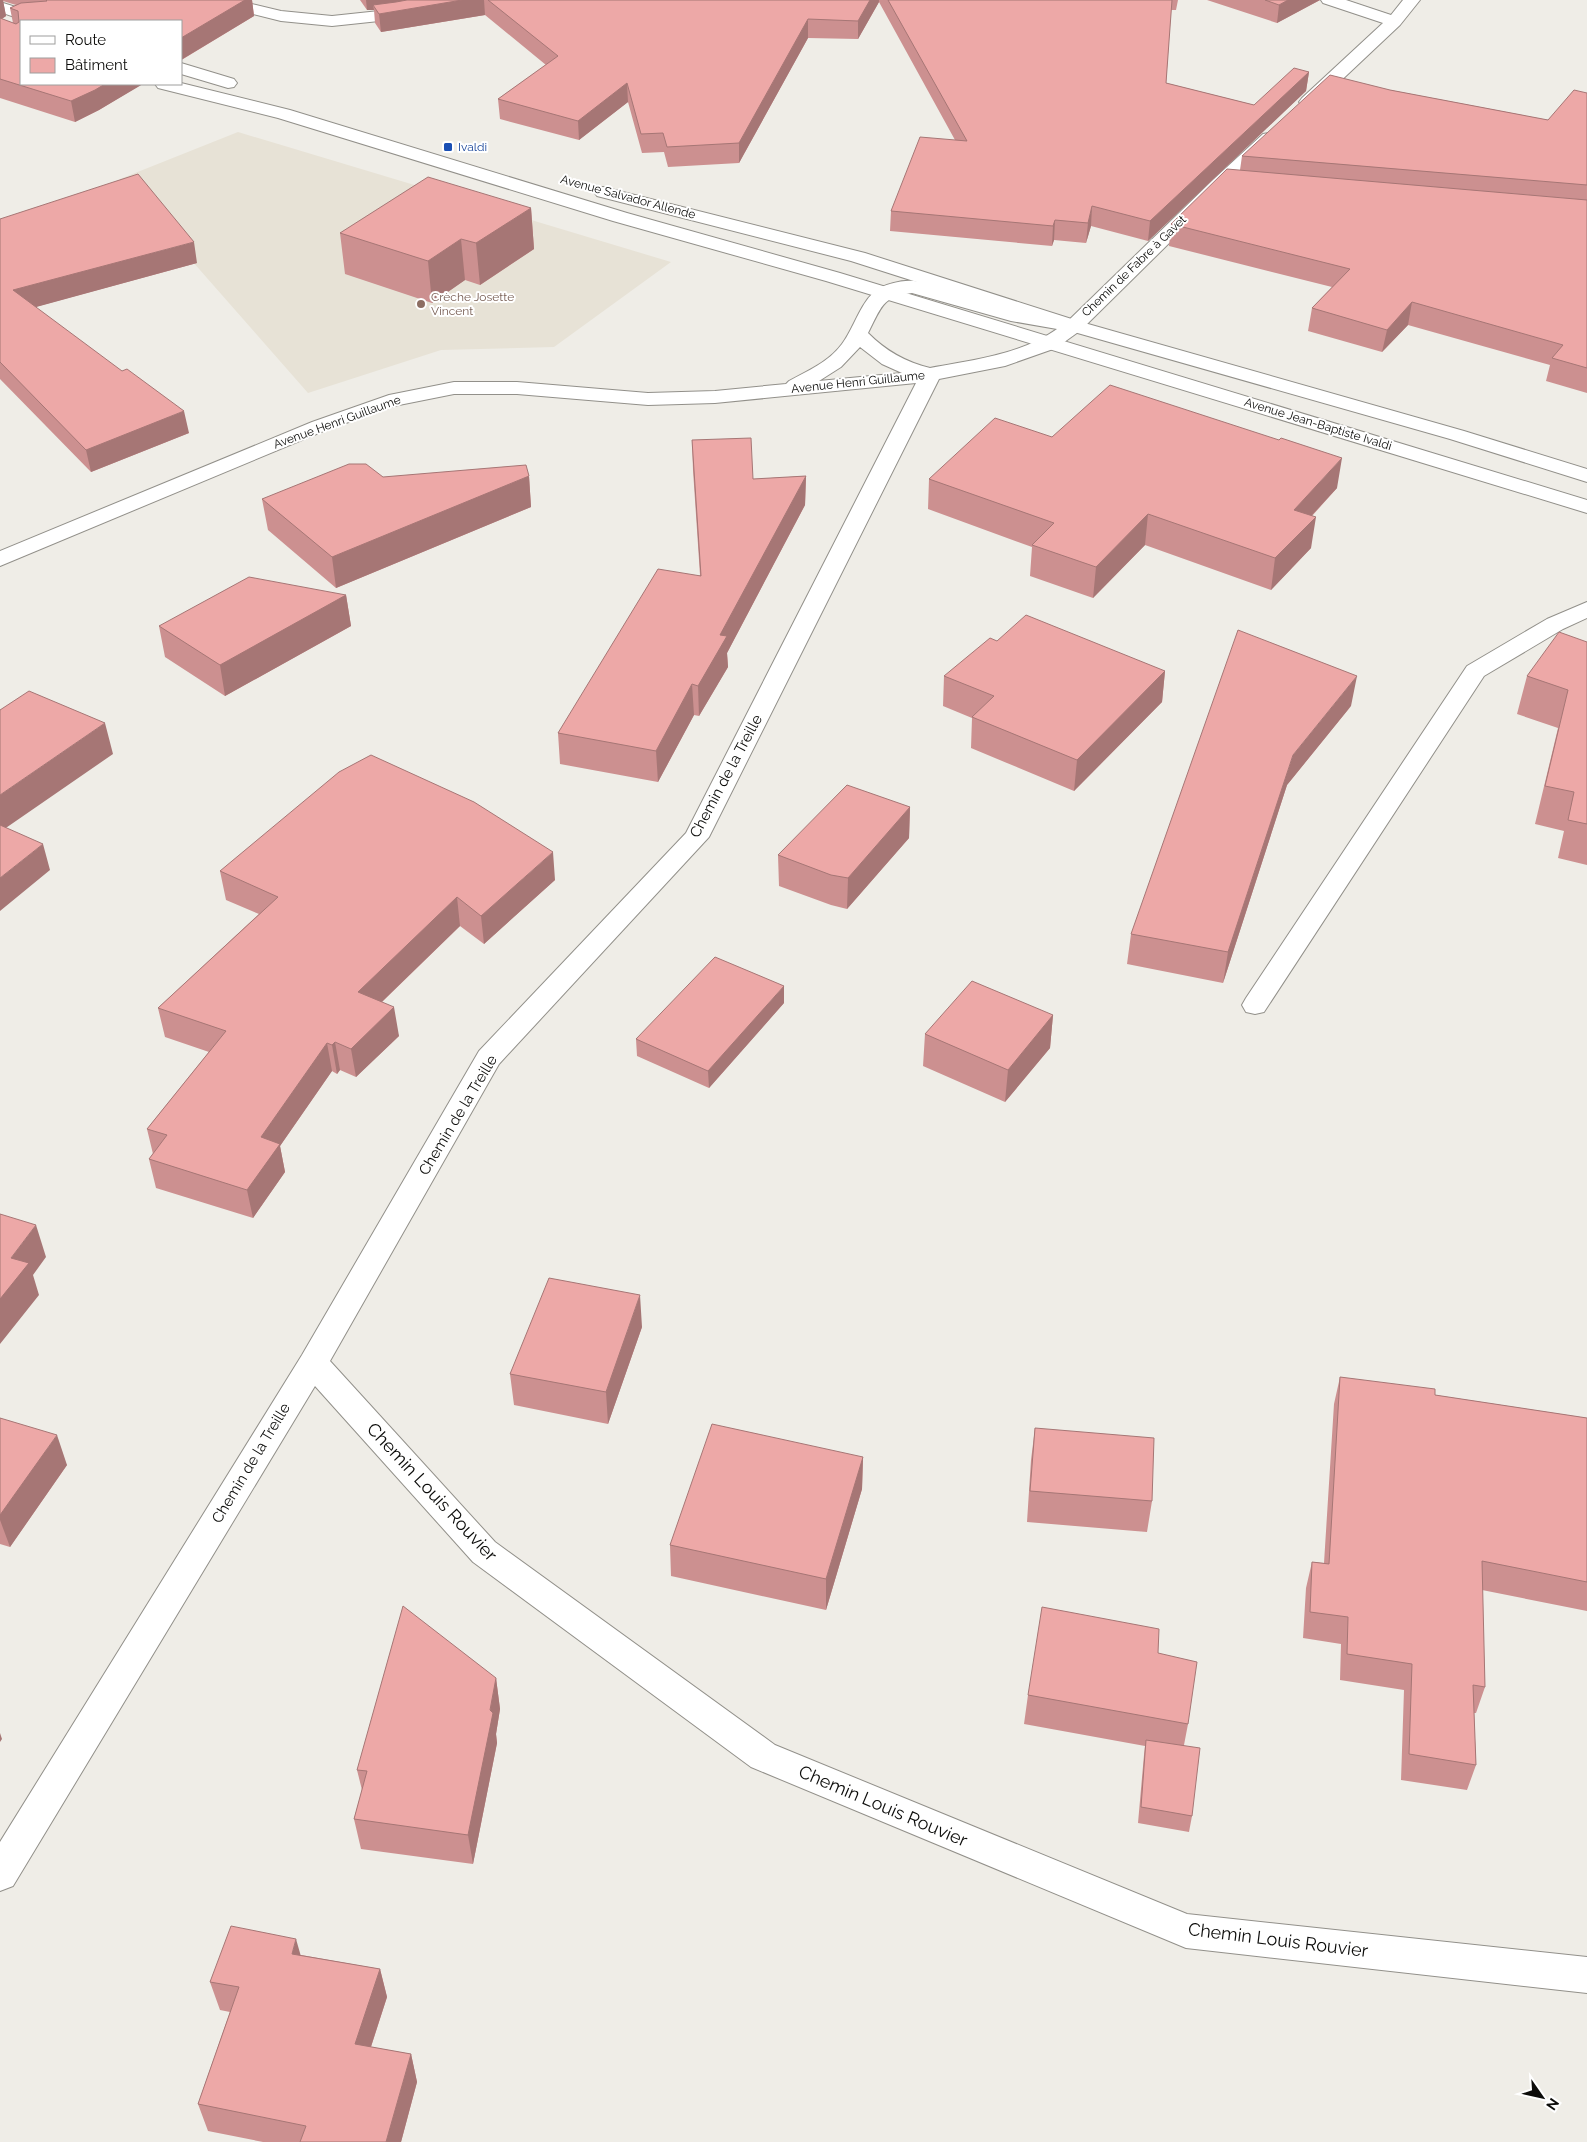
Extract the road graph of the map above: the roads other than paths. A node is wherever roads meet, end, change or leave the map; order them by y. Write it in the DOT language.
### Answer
graph roads {
  1 [pos="214,0"];
  2 [pos="465,0"];
  3 [pos="1329,0"];
  4 [pos="1412,0"];
  5 [pos="0,7"];
  6 [pos="25,16"];
  7 [pos="39,20"];
  8 [pos="1394,21"];
  9 [pos="0,27"];
  10 [pos="182,68"];
  11 [pos="168,85"];
  12 [pos="1293,116"];
  13 [pos="1278,129"];
  14 [pos="504,163"];
  15 [pos="1220,183"];
  16 [pos="1240,185"];
  17 [pos="588,188"];
  18 [pos="885,292"];
  19 [pos="1074,326"];
  20 [pos="859,335"];
  21 [pos="1049,344"];
  22 [pos="931,374"];
  23 [pos="785,390"];
  24 [pos="1587,476"];
  25 [pos="1587,507"];
  26 [pos="0,559"];
  27 [pos="1587,609"];
  28 [pos="1255,1005"];
  29 [pos="313,1363"];
  30 [pos="0,1874"];
  31 [pos="1587,1975"];
  1 -- 2 [label="street"];
  3 -- 8 [label="street"];
  4 -- 8 [label="street"];
  5 -- 6 [label="street"];
  6 -- 7 [label="street"];
  6 -- 9 [label="street"];
  8 -- 12 [label="street"];
  10 -- 14 [label="street"];
  11 -- 18 [label="street, Avenue Salvador Allende"];
  13 -- 15 [label="street, Chemin de Fabre à Gavet"];
  15 -- 16 [label="street"];
  15 -- 19 [label="street, Chemin de Fabre à Gavet"];
  17 -- 19 [label="street, Avenue Salvador Allende"];
  18 -- 19 [label="street"];
  18 -- 20 [label="street, Avenue Henri Guillaume"];
  18 -- 21 [label="street, Avenue Salvador Allende"];
  19 -- 21 [label="street, Avenue Henri Guillaume"];
  19 -- 24 [label="street, Avenue Jean-Baptiste Ivaldi"];
  20 -- 22 [label="street, Avenue Henri Guillaume"];
  20 -- 23 [label="street, Avenue Henri Guillaume"];
  21 -- 22 [label="street, Avenue Henri Guillaume"];
  21 -- 25 [label="street, Avenue Jean-Baptiste Ivaldi"];
  22 -- 23 [label="street, Avenue Henri Guillaume"];
  22 -- 29 [label="street, Chemin de la Treille"];
  23 -- 26 [label="street, Avenue Henri Guillaume"];
  27 -- 28 [label="street"];
  29 -- 30 [label="street, Chemin de la Treille"];
  29 -- 31 [label="street, Chemin Louis Rouvier"];
}
